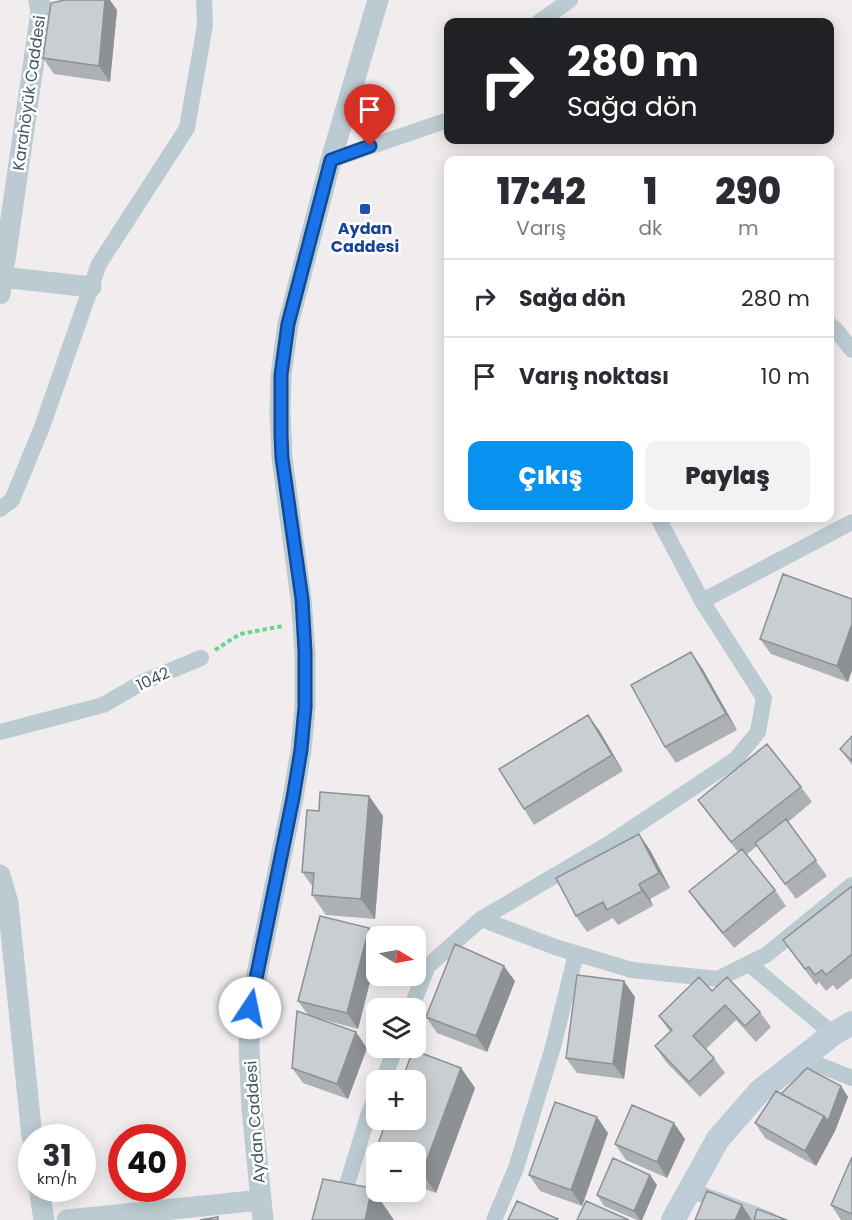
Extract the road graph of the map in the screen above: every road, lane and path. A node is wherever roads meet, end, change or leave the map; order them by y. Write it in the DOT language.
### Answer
graph roads {
  1 [pos="39,0"];
  2 [pos="204,0"];
  3 [pos="378,0"];
  4 [pos="570,0"];
  5 [pos="545,18"];
  6 [pos="444,121"];
  7 [pos="331,160"];
  8 [pos="1,282"];
  9 [pos="91,287"];
  10 [pos="834,328"];
  11 [pos="852,350"];
  12 [pos="0,509"];
  13 [pos="660,522"];
  14 [pos="852,522"];
  15 [pos="702,601"];
  16 [pos="303,622"];
  17 [pos="201,658"];
  18 [pos="0,732"];
  19 [pos="0,876"];
  20 [pos="852,885"];
  21 [pos="481,919"];
  22 [pos="576,954"];
  23 [pos="749,964"];
  24 [pos="415,998"];
  25 [pos="842,1029"];
  26 [pos="802,1058"];
  27 [pos="852,1078"];
  28 [pos="366,1122"];
  29 [pos="31,1124"];
  30 [pos="690,1190"];
  31 [pos="41,1202"];
  32 [pos="262,1210"];
  33 [pos="44,1220"];
  34 [pos="67,1220"];
  35 [pos="336,1220"];
  36 [pos="494,1220"];
  37 [pos="674,1220"];
  38 [pos="770,1220"];
  1 -- 8 [label="street, Karahöyük Caddesi"];
  2 -- 9 [label="street"];
  3 -- 7 [label="street, Aydan Caddesi"];
  4 -- 5 [label="street"];
  6 -- 7 [label="street"];
  7 -- 16 [label="street, Aydan Caddesi"];
  8 -- 9 [label="street"];
  9 -- 12 [label="street"];
  10 -- 11 [label="street"];
  13 -- 15 [label="street"];
  14 -- 15 [label="street"];
  15 -- 21 [label="street"];
  16 -- 17 [label="path"];
  16 -- 32 [label="street, Aydan Caddesi"];
  17 -- 18 [label="street, 1042"];
  19 -- 29 [label="street"];
  20 -- 23 [label="street"];
  21 -- 22 [label="street"];
  21 -- 24 [label="street"];
  22 -- 23 [label="street"];
  22 -- 36 [label="street"];
  23 -- 25 [label="street"];
  25 -- 26 [label="main road"];
  26 -- 27 [label="street"];
  26 -- 30 [label="main road"];
  28 -- 35 [label="street"];
  30 -- 37 [label="main road"];
  30 -- 38 [label="street"];
  31 -- 33 [label="street"];
  32 -- 34 [label="street"];
}
